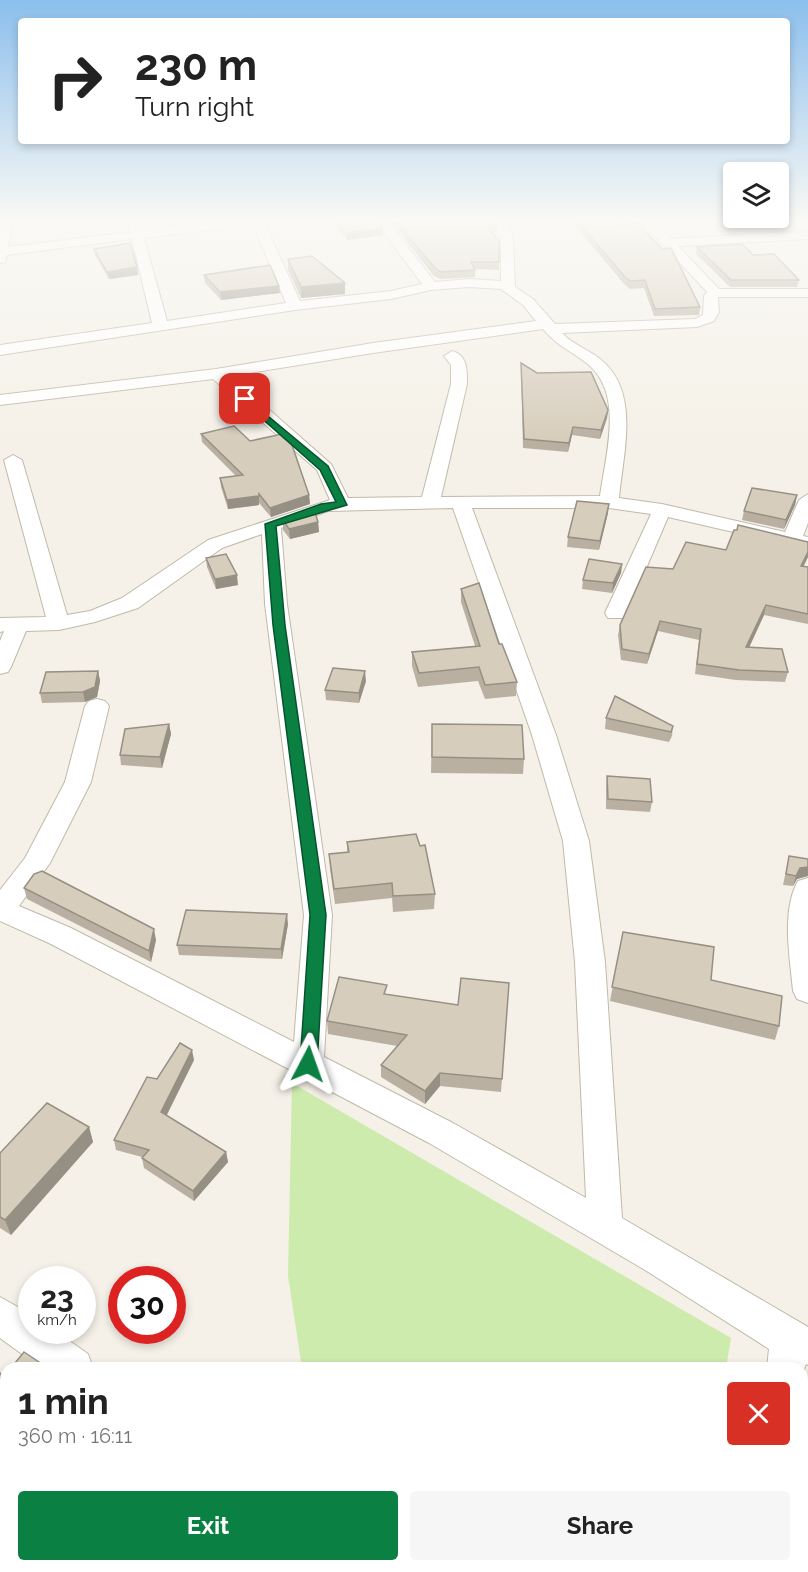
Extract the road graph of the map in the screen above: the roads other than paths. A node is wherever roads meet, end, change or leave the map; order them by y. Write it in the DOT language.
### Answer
graph roads {
  1 [pos="153,295"];
  2 [pos="291,295"];
  3 [pos="387,295"];
  4 [pos="516,295"];
  5 [pos="713,295"];
  6 [pos="296,306"];
  7 [pos="549,327"];
  8 [pos="161,328"];
  9 [pos="0,350"];
  10 [pos="452,356"];
  11 [pos="216,374"];
  12 [pos="0,400"];
  13 [pos="13,460"];
  14 [pos="808,500"];
  15 [pos="460,502"];
  16 [pos="609,502"];
  17 [pos="430,503"];
  18 [pos="342,505"];
  19 [pos="662,510"];
  20 [pos="271,524"];
  21 [pos="800,541"];
  22 [pos="616,613"];
  23 [pos="59,623"];
  24 [pos="9,624"];
  25 [pos="0,667"];
  26 [pos="97,706"];
  27 [pos="808,888"];
  28 [pos="0,909"];
  29 [pos="808,991"];
  30 [pos="308,1064"];
  31 [pos="605,1227"];
  32 [pos="0,1315"];
  33 [pos="795,1352"];
  34 [pos="66,1362"];
  1 -- 8 [label="street"];
  2 -- 6 [label="street"];
  3 -- 6 [label="street"];
  4 -- 7 [label="street"];
  5 -- 7 [label="street"];
  6 -- 8 [label="street"];
  7 -- 11 [label="street"];
  7 -- 16 [label="street"];
  8 -- 9 [label="street"];
  10 -- 17 [label="street"];
  11 -- 12 [label="street"];
  11 -- 18 [label="street"];
  13 -- 23 [label="street"];
  14 -- 21 [label="street"];
  15 -- 16 [label="street"];
  15 -- 17 [label="street"];
  15 -- 31 [label="street"];
  16 -- 19 [label="street"];
  17 -- 18 [label="street"];
  18 -- 20 [label="street"];
  19 -- 21 [label="street"];
  19 -- 22 [label="street"];
  20 -- 23 [label="street"];
  20 -- 30 [label="street"];
  23 -- 24 [label="street"];
  24 -- 25 [label="street"];
  26 -- 28 [label="street"];
  27 -- 29 [label="street"];
  28 -- 30 [label="street"];
  30 -- 31 [label="street"];
  31 -- 33 [label="street"];
  32 -- 34 [label="street"];
}
